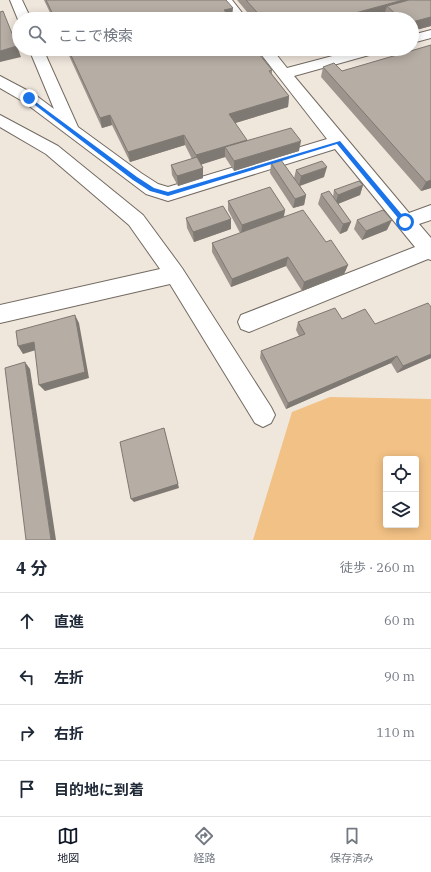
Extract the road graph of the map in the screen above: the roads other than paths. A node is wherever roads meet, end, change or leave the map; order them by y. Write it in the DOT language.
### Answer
graph roads {
  1 [pos="16,0"];
  2 [pos="225,0"];
  3 [pos="21,12"];
  4 [pos="234,12"];
  5 [pos="431,34"];
  6 [pos="419,37"];
  7 [pos="39,56"];
  8 [pos="270,56"];
  9 [pos="350,56"];
  10 [pos="284,74"];
  11 [pos="0,81"];
  12 [pos="0,120"];
  13 [pos="71,130"];
  14 [pos="338,142"];
  15 [pos="431,212"];
  16 [pos="405,222"];
  17 [pos="430,251"];
  18 [pos="176,274"];
  19 [pos="0,314"];
  20 [pos="249,322"];
  21 [pos="263,415"];
  1 -- 3 [label="street"];
  2 -- 4 [label="street"];
  5 -- 6 [label="street"];
  7 -- 13 [label="street"];
  8 -- 10 [label="street"];
  9 -- 10 [label="street"];
  10 -- 14 [label="street"];
  11 -- 13 [label="street"];
  12 -- 18 [label="street"];
  13 -- 14 [label="street"];
  14 -- 16 [label="street"];
  15 -- 16 [label="street"];
  16 -- 17 [label="street"];
  17 -- 20 [label="street"];
  18 -- 19 [label="street"];
  18 -- 21 [label="street"];
}
